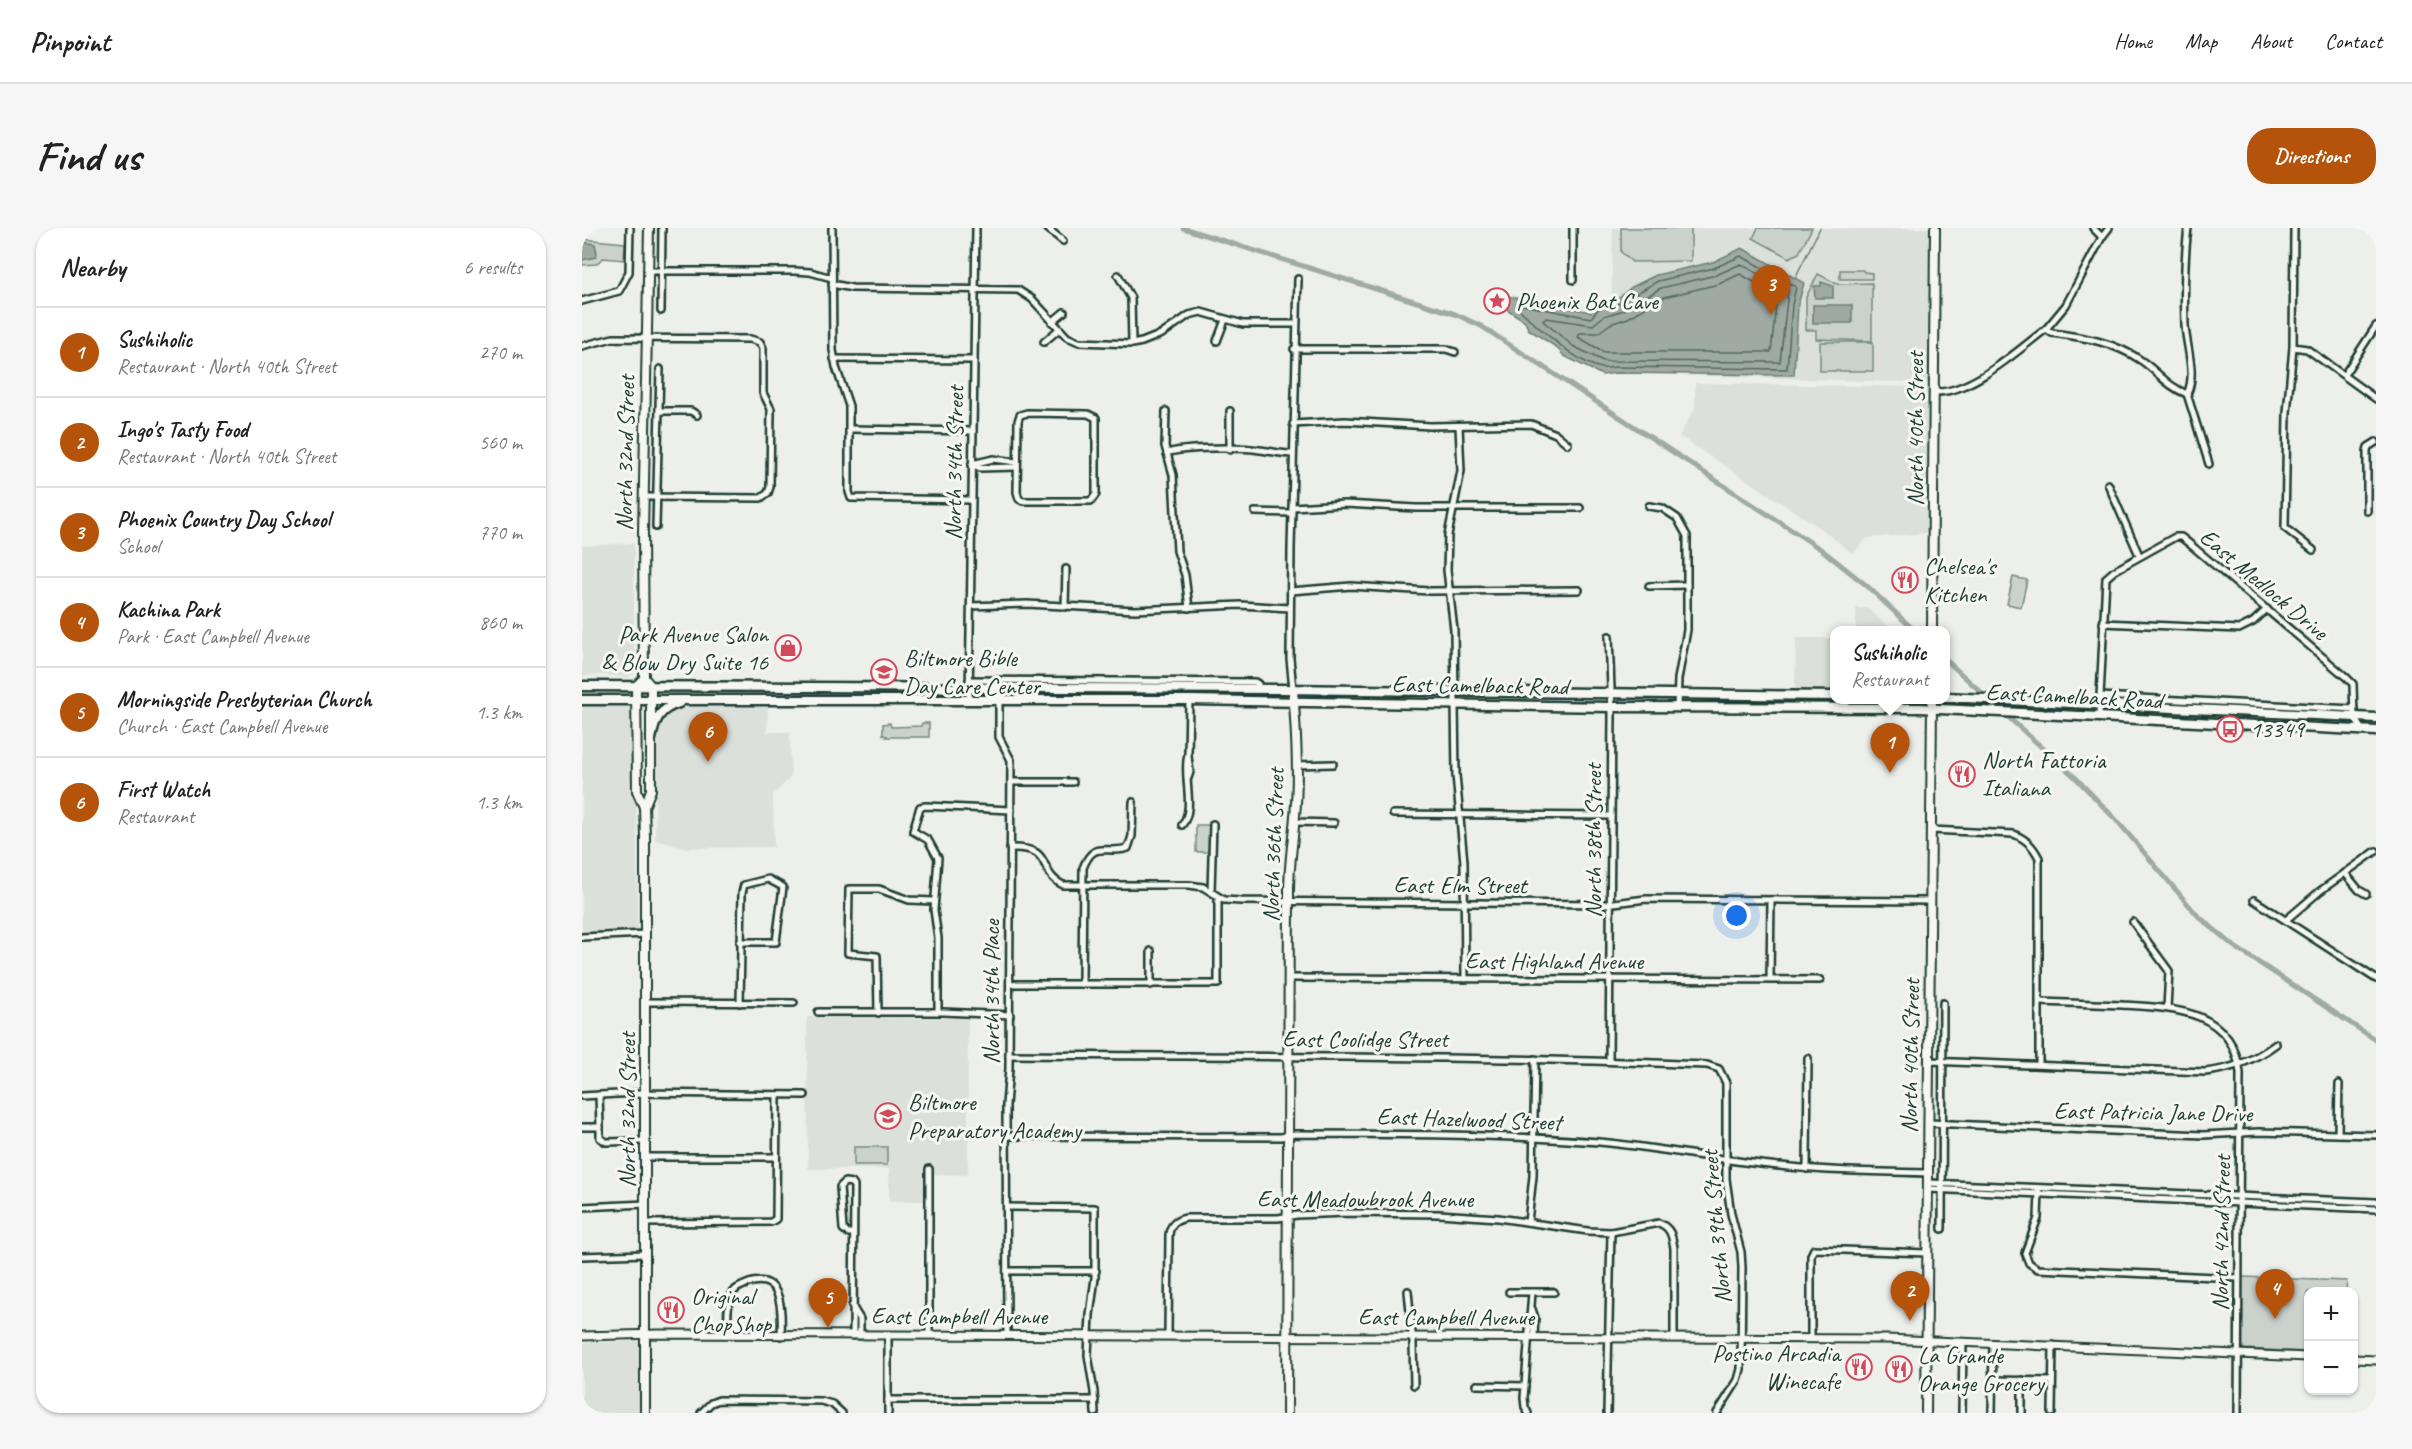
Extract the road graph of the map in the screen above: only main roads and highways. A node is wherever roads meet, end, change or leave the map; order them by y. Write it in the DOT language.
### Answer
graph roads {
  1 [pos="649,228"];
  2 [pos="1935,228"];
  3 [pos="1932,626"];
  4 [pos="645,678"];
  5 [pos="1131,685"];
  6 [pos="582,686"];
  7 [pos="636,686"];
  8 [pos="651,686"];
  9 [pos="712,686"];
  10 [pos="855,687"];
  11 [pos="1293,689"];
  12 [pos="1785,696"];
  13 [pos="1830,696"];
  14 [pos="1950,697"];
  15 [pos="1131,699"];
  16 [pos="582,700"];
  17 [pos="636,700"];
  18 [pos="651,700"];
  19 [pos="688,700"];
  20 [pos="712,700"];
  21 [pos="855,700"];
  22 [pos="1294,701"];
  23 [pos="1932,704"];
  24 [pos="1784,708"];
  25 [pos="2376,718"];
  26 [pos="2376,731"];
  27 [pos="651,739"];
  28 [pos="644,807"];
  29 [pos="645,1413"];
  30 [pos="1287,1413"];
  31 [pos="1926,1413"];
  1 -- 4 [label="main road, North 32nd Street"];
  2 -- 3 [label="main road, North 40th Street"];
  4 -- 7 [label="main road"];
  4 -- 8 [label="main road"];
  5 -- 10 [label="main road, East Camelback Road"];
  5 -- 11 [label="main road, East Camelback Road"];
  5 -- 15 [label="main road"];
  6 -- 7 [label="main road, East Camelback Road"];
  7 -- 8 [label="main road, East Camelback Road"];
  7 -- 17 [label="main road, North 32nd Street"];
  8 -- 9 [label="main road, East Camelback Road"];
  8 -- 18 [label="main road, North 32nd Street"];
  9 -- 10 [label="main road, East Camelback Road"];
  9 -- 20 [label="main road"];
  10 -- 21 [label="main road"];
  11 -- 12 [label="main road, East Camelback Road"];
  11 -- 22 [label="main road, North 36th Street"];
  12 -- 13 [label="main road, East Camelback Road"];
  12 -- 24 [label="main road"];
  14 -- 25 [label="main road, East Camelback Road"];
  15 -- 21 [label="main road, East Camelback Road"];
  15 -- 22 [label="main road, East Camelback Road"];
  16 -- 17 [label="main road, East Camelback Road"];
  17 -- 18 [label="main road, East Camelback Road"];
  17 -- 28 [label="main road, North 32nd Street"];
  18 -- 19 [label="main road, East Camelback Road"];
  18 -- 27 [label="main road, North 32nd Street"];
  19 -- 20 [label="main road, East Camelback Road"];
  19 -- 27 [label="main road"];
  20 -- 21 [label="main road, East Camelback Road"];
  22 -- 24 [label="main road, East Camelback Road"];
  22 -- 30 [label="main road, North 36th Street"];
  23 -- 24 [label="main road, East Camelback Road"];
  23 -- 26 [label="main road, East Camelback Road"];
  23 -- 31 [label="main road, North 40th Street"];
  27 -- 28 [label="main road, North 32nd Street"];
  28 -- 29 [label="main road, North 32nd Street"];
}
